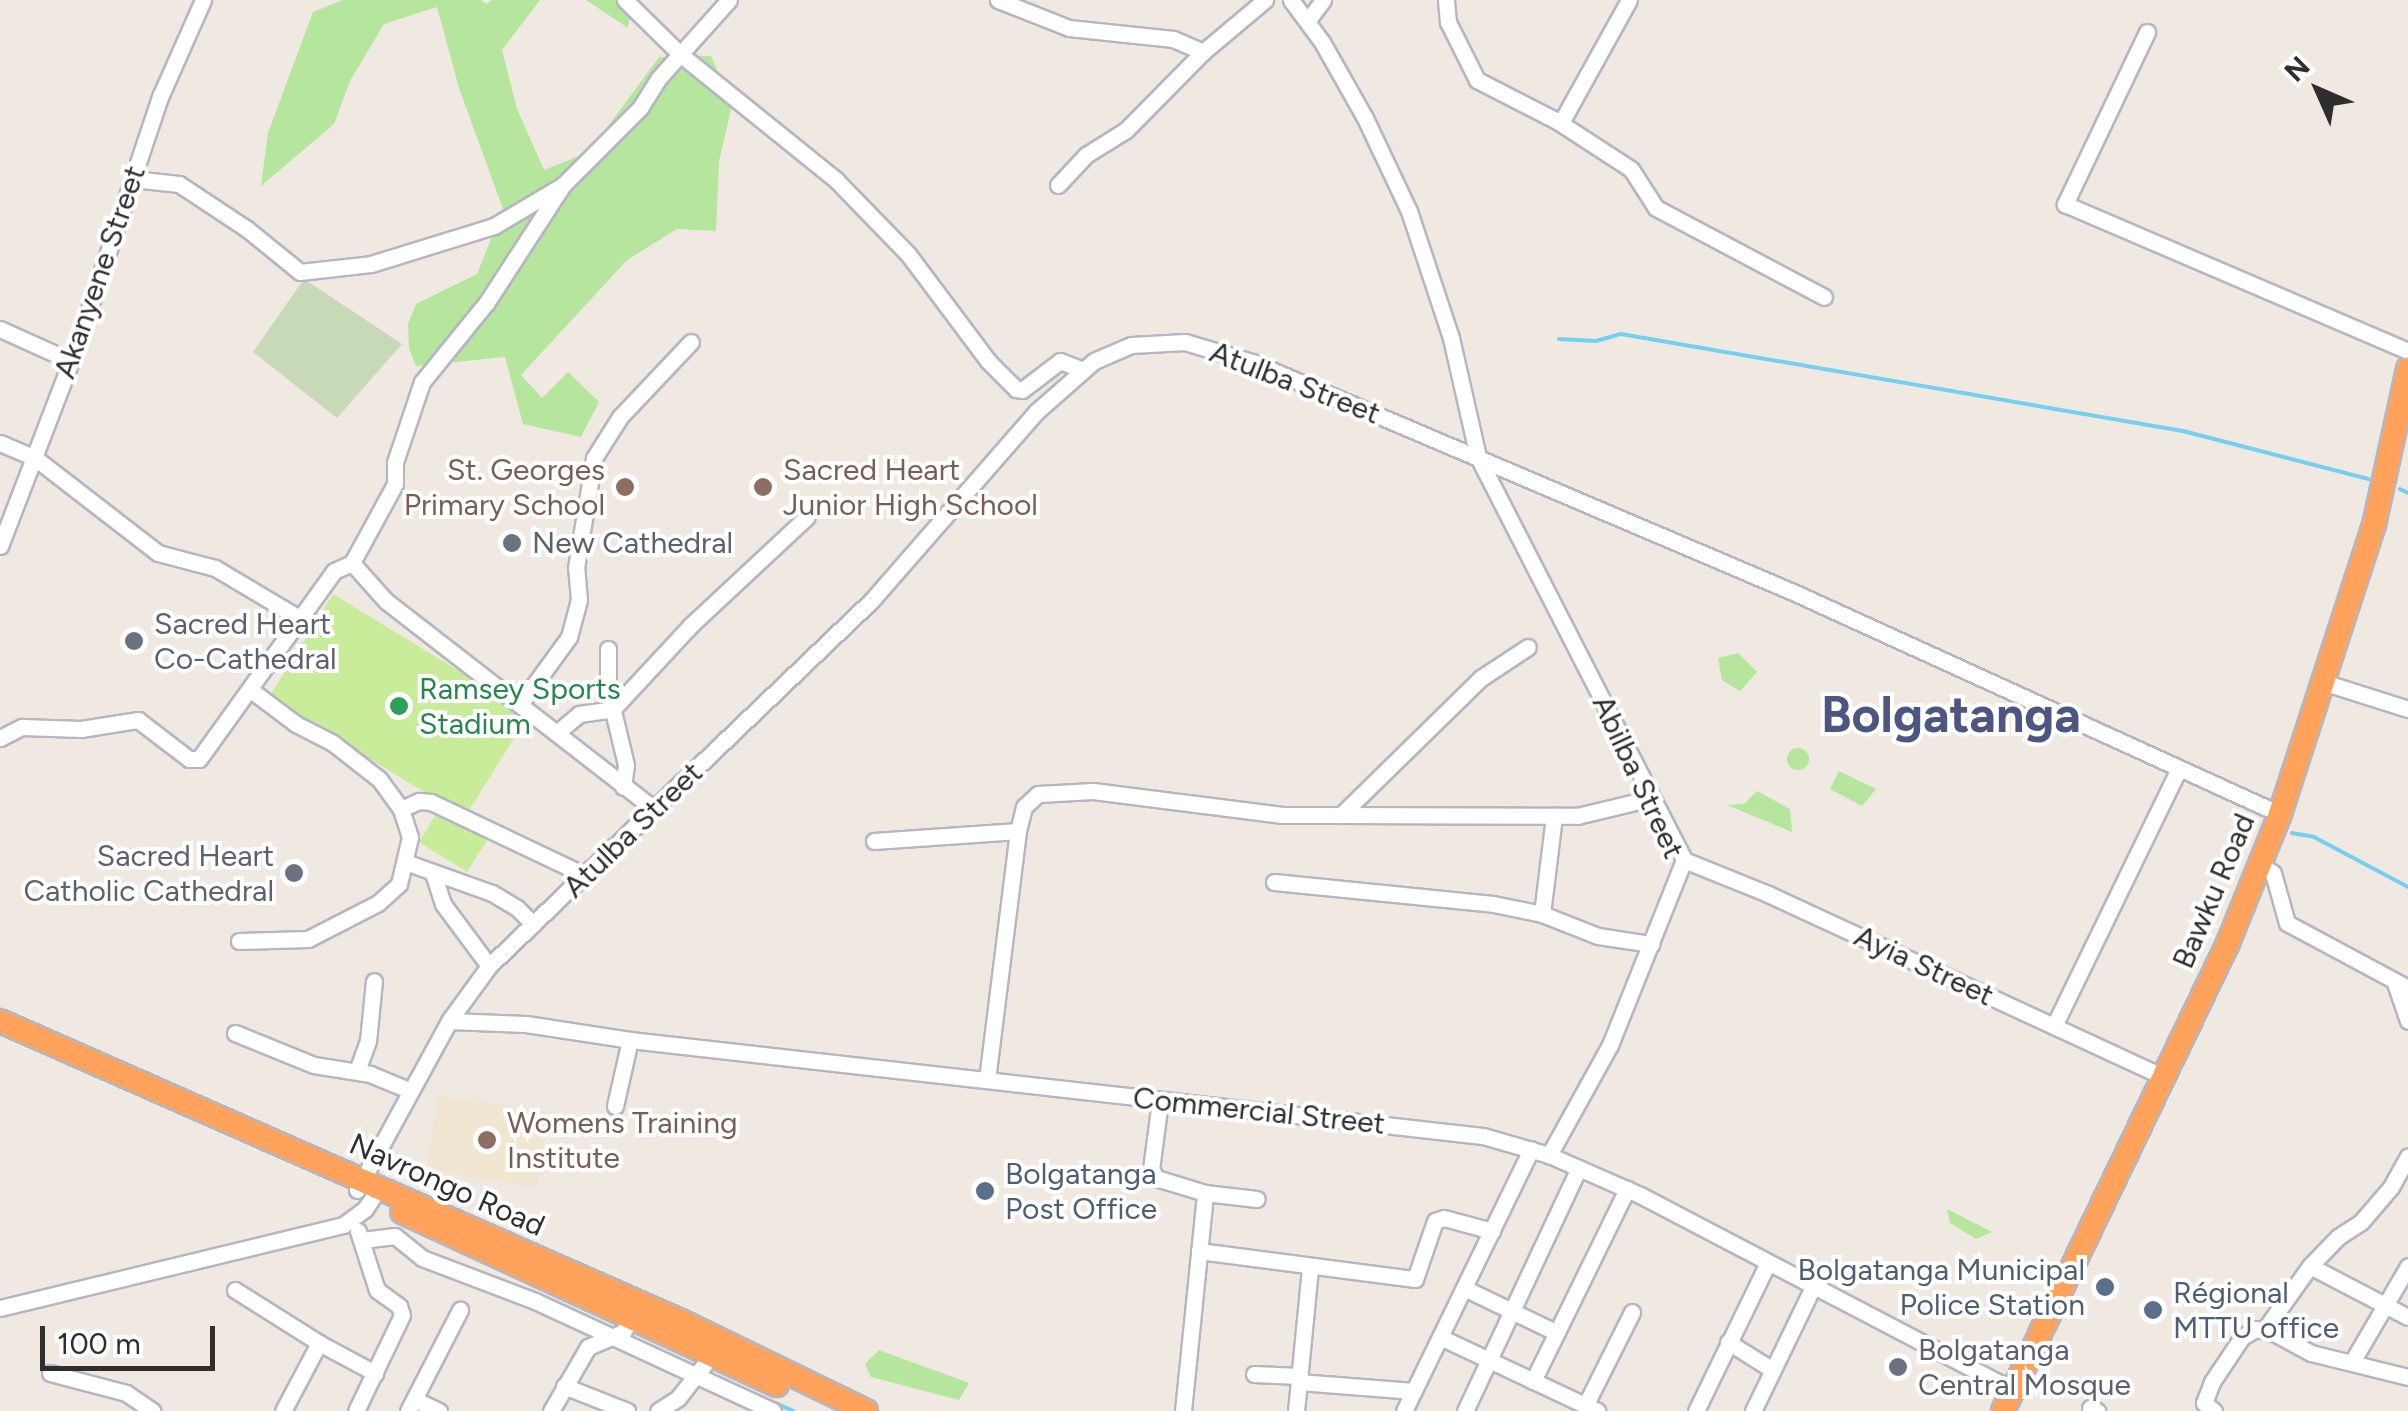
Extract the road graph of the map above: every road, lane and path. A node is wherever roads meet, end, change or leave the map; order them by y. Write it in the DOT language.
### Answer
graph roads {
  1 [pos="202,0"];
  2 [pos="625,0"];
  3 [pos="730,0"];
  4 [pos="998,0"];
  5 [pos="1265,0"];
  6 [pos="1291,0"];
  7 [pos="1323,0"];
  8 [pos="1446,0"];
  9 [pos="1629,0"];
  10 [pos="1308,20"];
  11 [pos="2147,32"];
  12 [pos="1204,52"];
  13 [pos="680,54"];
  14 [pos="1556,122"];
  15 [pos="132,178"];
  16 [pos="563,185"];
  17 [pos="1058,185"];
  18 [pos="1824,296"];
  19 [pos="0,329"];
  20 [pos="691,342"];
  21 [pos="2408,351"];
  22 [pos="71,361"];
  23 [pos="2408,369"];
  24 [pos="1083,370"];
  25 [pos="2404,422"];
  26 [pos="0,443"];
  27 [pos="1478,456"];
  28 [pos="34,458"];
  29 [pos="807,517"];
  30 [pos="0,546"];
  31 [pos="352,563"];
  32 [pos="302,619"];
  33 [pos="1528,647"];
  34 [pos="608,650"];
  35 [pos="2326,683"];
  36 [pos="252,691"];
  37 [pos="521,704"];
  38 [pos="613,708"];
  39 [pos="2408,709"];
  40 [pos="559,731"];
  41 [pos="0,738"];
  42 [pos="2179,769"];
  43 [pos="623,787"];
  44 [pos="1652,798"];
  45 [pos="400,809"];
  46 [pos="656,810"];
  47 [pos="2280,814"];
  48 [pos="1342,815"];
  49 [pos="1554,816"];
  50 [pos="1018,831"];
  51 [pos="874,842"];
  52 [pos="1684,860"];
  53 [pos="408,863"];
  54 [pos="2260,864"];
  55 [pos="434,874"];
  56 [pos="587,876"];
  57 [pos="1274,882"];
  58 [pos="1542,914"];
  59 [pos="533,924"];
  60 [pos="240,941"];
  61 [pos="1651,944"];
  62 [pos="490,966"];
  63 [pos="374,981"];
  64 [pos="2401,985"];
  65 [pos="449,1020"];
  66 [pos="0,1021"];
  67 [pos="2408,1021"];
  68 [pos="2054,1026"];
  69 [pos="235,1033"];
  70 [pos="0,1036"];
  71 [pos="630,1040"];
  72 [pos="357,1072"];
  73 [pos="2162,1076"];
  74 [pos="987,1080"];
  75 [pos="411,1091"];
  76 [pos="1160,1101"];
  77 [pos="615,1106"];
  78 [pos="1531,1149"];
  79 [pos="1549,1155"];
  80 [pos="2408,1156"];
  81 [pos="1579,1168"];
  82 [pos="2391,1186"];
  83 [pos="368,1188"];
  84 [pos="1627,1189"];
  85 [pos="1205,1192"];
  86 [pos="2408,1193"];
  87 [pos="1257,1199"];
  88 [pos="353,1220"];
  89 [pos="1492,1231"];
  90 [pos="362,1240"];
  91 [pos="1199,1252"];
  92 [pos="1768,1264"];
  93 [pos="2310,1266"];
  94 [pos="2408,1266"];
  95 [pos="1310,1267"];
  96 [pos="1813,1287"];
  97 [pos="1464,1288"];
  98 [pos="235,1290"];
  99 [pos="2384,1307"];
  100 [pos="0,1308"];
  101 [pos="460,1310"];
  102 [pos="1512,1311"];
  103 [pos="1632,1312"];
  104 [pos="2408,1317"];
  105 [pos="622,1329"];
  106 [pos="2265,1329"];
  107 [pos="1557,1333"];
  108 [pos="1440,1337"];
  109 [pos="1728,1342"];
  110 [pos="319,1343"];
  111 [pos="1489,1360"];
  112 [pos="2352,1362"];
  113 [pos="703,1367"];
  114 [pos="1771,1369"];
  115 [pos="375,1373"];
  116 [pos="50,1374"];
  117 [pos="1254,1374"];
  118 [pos="2408,1376"];
  119 [pos="1300,1379"];
  120 [pos="1533,1381"];
  121 [pos="564,1386"];
  122 [pos="1414,1390"];
  123 [pos="2008,1400"];
  124 [pos="681,1404"];
  125 [pos="411,1405"];
  126 [pos="1591,1408"];
  127 [pos="153,1411"];
  128 [pos="283,1411"];
  129 [pos="356,1411"];
  130 [pos="439,1411"];
  131 [pos="551,1411"];
  132 [pos="627,1411"];
  133 [pos="658,1411"];
  134 [pos="773,1411"];
  135 [pos="834,1411"];
  136 [pos="866,1411"];
  137 [pos="1183,1411"];
  138 [pos="1296,1411"];
  139 [pos="1404,1411"];
  140 [pos="1465,1411"];
  141 [pos="1696,1411"];
  142 [pos="1753,1411"];
  143 [pos="2214,1411"];
  1 -- 15 [label="street, Akanyene Street"];
  2 -- 13 [label="street"];
  3 -- 13 [label="street"];
  4 -- 12 [label="street"];
  5 -- 12 [label="street"];
  6 -- 10 [label="street, Abilba Street"];
  7 -- 10 [label="street"];
  8 -- 14 [label="street"];
  9 -- 14 [label="street"];
  10 -- 27 [label="street, Abilba Street"];
  11 -- 21 [label="street"];
  12 -- 17 [label="street"];
  13 -- 16 [label="street"];
  13 -- 24 [label="street"];
  14 -- 18 [label="street"];
  15 -- 16 [label="street"];
  15 -- 22 [label="street, Akanyene Street"];
  16 -- 31 [label="street"];
  19 -- 22 [label="street"];
  20 -- 37 [label="street"];
  22 -- 28 [label="street, Akanyene Street"];
  23 -- 25 [label="highway, Bawku Road"];
  24 -- 27 [label="street, Atulba Street"];
  24 -- 46 [label="street, Atulba Street"];
  25 -- 35 [label="highway, Bawku Road"];
  26 -- 28 [label="street"];
  27 -- 42 [label="street, Atulba Street"];
  27 -- 44 [label="street, Abilba Street"];
  28 -- 30 [label="street, Akanyene Street"];
  28 -- 32 [label="street"];
  29 -- 38 [label="street"];
  31 -- 32 [label="street"];
  31 -- 37 [label="street"];
  32 -- 36 [label="street"];
  33 -- 48 [label="street"];
  34 -- 38 [label="street"];
  35 -- 39 [label="street"];
  35 -- 47 [label="highway, Bawku Road"];
  36 -- 41 [label="street"];
  36 -- 45 [label="street"];
  37 -- 40 [label="street"];
  38 -- 40 [label="street"];
  38 -- 43 [label="street"];
  40 -- 43 [label="street"];
  42 -- 47 [label="street, Atulba Street"];
  42 -- 68 [label="street"];
  43 -- 46 [label="street"];
  44 -- 49 [label="street"];
  44 -- 52 [label="street, Abilba Street"];
  45 -- 53 [label="street"];
  45 -- 56 [label="street"];
  46 -- 56 [label="street, Atulba Street"];
  47 -- 54 [label="highway, Bawku Road"];
  48 -- 49 [label="street"];
  48 -- 50 [label="street"];
  49 -- 58 [label="street"];
  50 -- 51 [label="street"];
  50 -- 74 [label="street"];
  52 -- 61 [label="street, Abilba Street"];
  52 -- 68 [label="street, Ayia Street"];
  53 -- 55 [label="street"];
  53 -- 60 [label="street"];
  54 -- 64 [label="street"];
  54 -- 73 [label="highway, Bawku Road"];
  55 -- 59 [label="street"];
  55 -- 62 [label="street"];
  56 -- 59 [label="street, Atulba Street"];
  57 -- 58 [label="street"];
  58 -- 61 [label="street"];
  59 -- 62 [label="street, Atulba Street"];
  61 -- 79 [label="street, Abilba Street"];
  62 -- 65 [label="street, Atulba Street"];
  63 -- 72 [label="street"];
  64 -- 67 [label="street"];
  65 -- 71 [label="street, Commercial Street"];
  65 -- 75 [label="street, Atulba Street"];
  66 -- 83 [label="highway, Navrongo Road"];
  68 -- 73 [label="street, Ayia Street"];
  69 -- 72 [label="street"];
  70 -- 83 [label="highway, Navrongo Road"];
  71 -- 74 [label="street, Commercial Street"];
  71 -- 77 [label="street"];
  72 -- 75 [label="street"];
  73 -- 123 [label="highway, Bawku Road"];
  74 -- 76 [label="street, Commercial Street"];
  75 -- 83 [label="street, Atulba Street"];
  76 -- 78 [label="street, Commercial Street"];
  76 -- 85 [label="street"];
  78 -- 79 [label="street, Commercial Street"];
  78 -- 89 [label="street"];
  79 -- 81 [label="street, Commercial Street"];
  80 -- 82 [label="street"];
  81 -- 84 [label="street, Commercial Street"];
  81 -- 102 [label="street"];
  82 -- 86 [label="street"];
  82 -- 93 [label="street"];
  83 -- 88 [label="street, Atulba Street"];
  83 -- 105 [label="highway, Navrongo Road"];
  83 -- 136 [label="highway, Navrongo Road"];
  84 -- 92 [label="street, Commercial Street"];
  84 -- 107 [label="street"];
  85 -- 87 [label="street"];
  85 -- 91 [label="street"];
  88 -- 90 [label="street"];
  88 -- 100 [label="street"];
  89 -- 95 [label="street"];
  89 -- 97 [label="street"];
  90 -- 105 [label="street"];
  90 -- 115 [label="street"];
  91 -- 95 [label="street"];
  91 -- 137 [label="street"];
  92 -- 96 [label="street, Commercial Street"];
  92 -- 109 [label="street"];
  93 -- 99 [label="street"];
  93 -- 106 [label="street"];
  94 -- 99 [label="street"];
  95 -- 119 [label="street"];
  96 -- 114 [label="street"];
  96 -- 123 [label="street, Commercial Street"];
  97 -- 102 [label="street"];
  97 -- 108 [label="street"];
  98 -- 110 [label="street"];
  99 -- 104 [label="street"];
  99 -- 112 [label="street"];
  101 -- 125 [label="street"];
  102 -- 107 [label="street"];
  102 -- 111 [label="street"];
  103 -- 126 [label="street"];
  105 -- 113 [label="highway, Navrongo Road"];
  105 -- 121 [label="street"];
  106 -- 112 [label="street"];
  106 -- 143 [label="street"];
  107 -- 120 [label="street"];
  108 -- 111 [label="street"];
  108 -- 122 [label="street"];
  109 -- 114 [label="street"];
  109 -- 141 [label="street"];
  110 -- 115 [label="street"];
  110 -- 128 [label="street"];
  111 -- 120 [label="street"];
  111 -- 140 [label="street"];
  112 -- 118 [label="street"];
  113 -- 124 [label="street"];
  113 -- 134 [label="street"];
  113 -- 135 [label="highway, Navrongo Road"];
  114 -- 142 [label="street"];
  115 -- 129 [label="street"];
  116 -- 127 [label="street"];
  117 -- 119 [label="street"];
  119 -- 122 [label="street"];
  119 -- 138 [label="street"];
  120 -- 126 [label="street"];
  121 -- 131 [label="street"];
  121 -- 132 [label="street"];
  122 -- 139 [label="street"];
  124 -- 133 [label="street"];
  125 -- 130 [label="street"];
}
